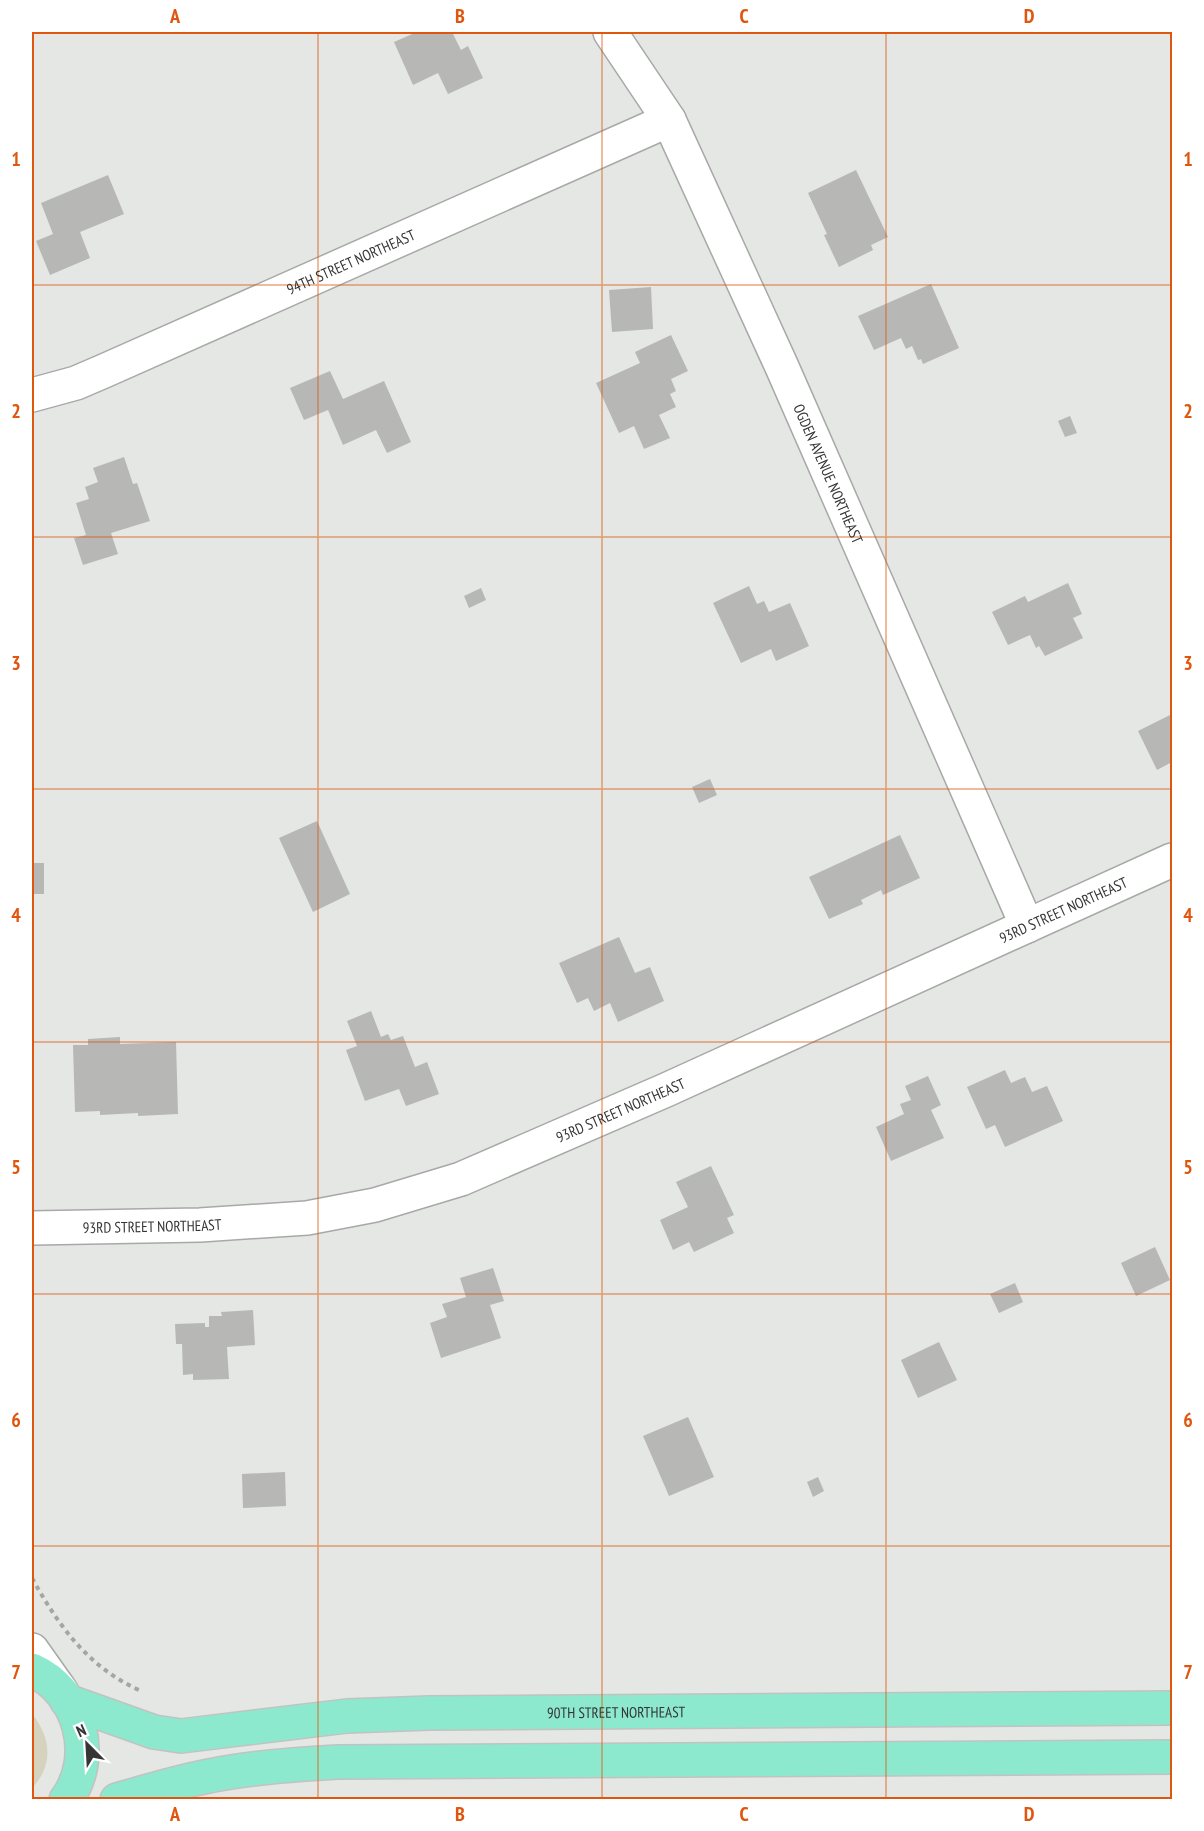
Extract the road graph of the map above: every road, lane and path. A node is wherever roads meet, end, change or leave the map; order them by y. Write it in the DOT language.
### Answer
graph roads {
  1 [pos="610,32"];
  2 [pos="669,120"];
  3 [pos="32,395"];
  4 [pos="1173,860"];
  5 [pos="1027,926"];
  6 [pos="32,1228"];
  7 [pos="32,1578"];
  8 [pos="32,1650"];
  9 [pos="32,1671"];
  10 [pos="145,1692"];
  11 [pos="64,1697"];
  12 [pos="1173,1708"];
  13 [pos="1173,1757"];
  14 [pos="66,1800"];
  15 [pos="117,1800"];
  1 -- 2 [label="street, OGDEN AVENUE NORTHEAST"];
  2 -- 3 [label="street, 94TH STREET NORTHEAST"];
  2 -- 5 [label="street, OGDEN AVENUE NORTHEAST"];
  4 -- 5 [label="street, 93RD STREET NORTHEAST"];
  5 -- 6 [label="street, 93RD STREET NORTHEAST"];
  7 -- 10 [label="path"];
  8 -- 11 [label="street"];
  9 -- 11 [label="main road"];
  11 -- 12 [label="main road, 90TH STREET NORTHEAST"];
  11 -- 14 [label="main road"];
  13 -- 15 [label="main road"];
}
